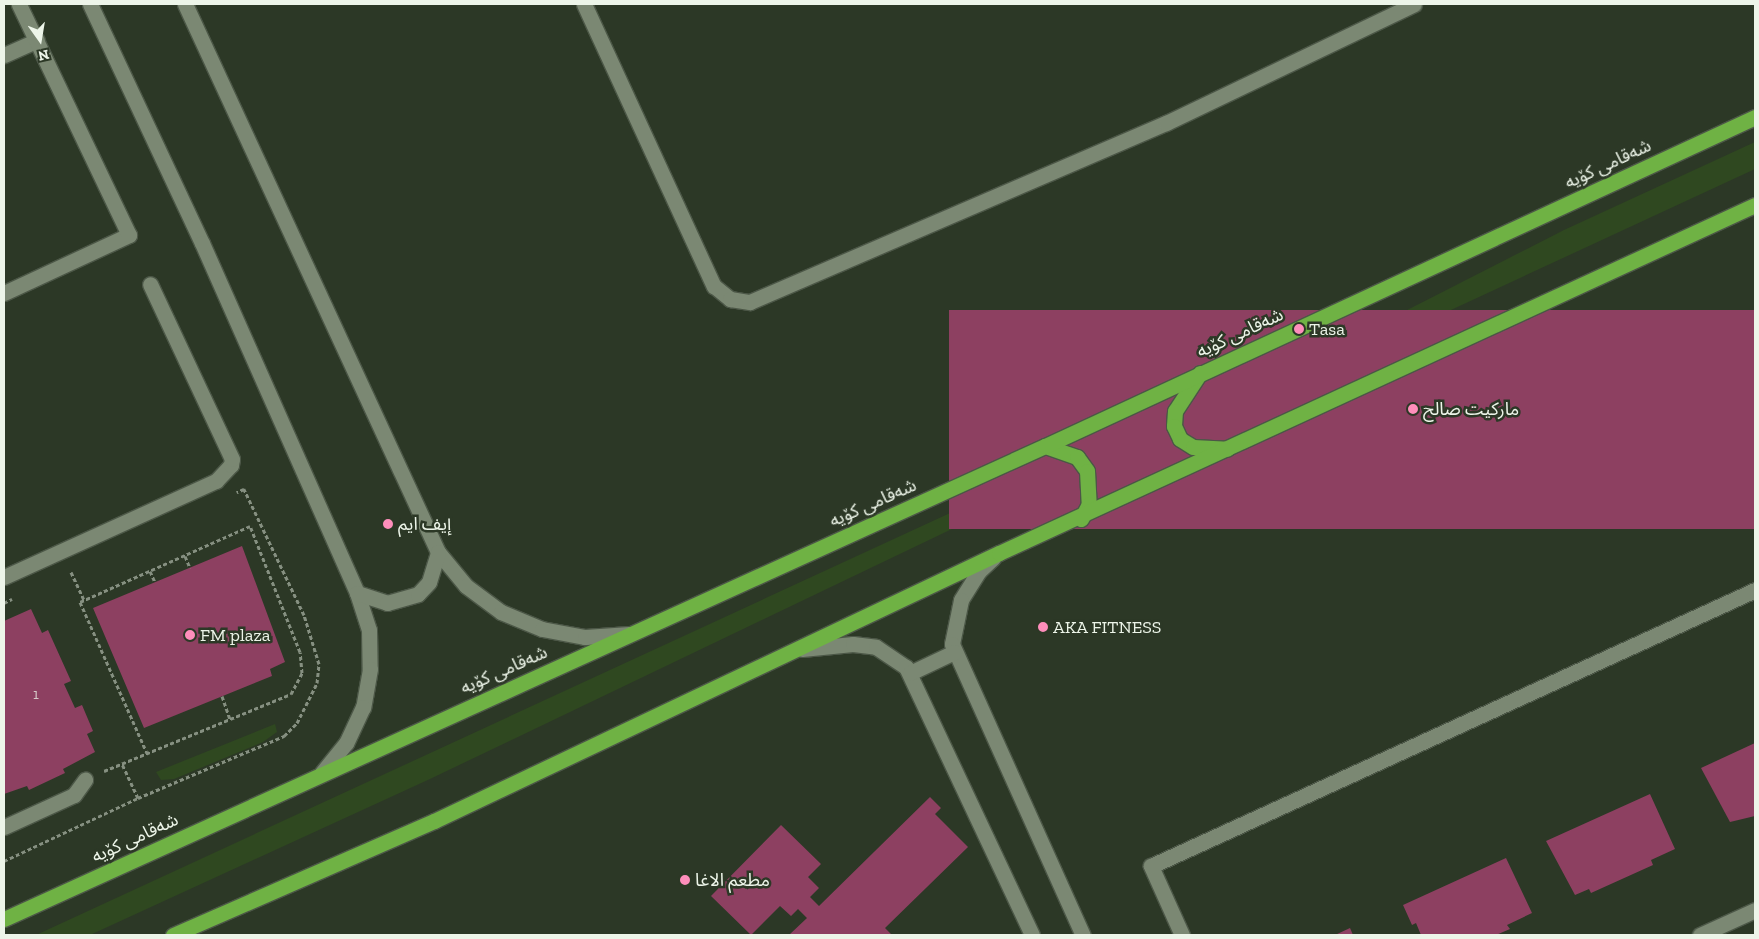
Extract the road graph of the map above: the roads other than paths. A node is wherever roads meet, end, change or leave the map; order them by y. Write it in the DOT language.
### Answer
graph roads {
  1 [pos="19,4"];
  2 [pos="90,4"];
  3 [pos="185,4"];
  4 [pos="584,4"];
  5 [pos="1414,4"];
  6 [pos="37,40"];
  7 [pos="4,55"];
  8 [pos="1755,117"];
  9 [pos="1755,205"];
  10 [pos="150,284"];
  11 [pos="4,293"];
  12 [pos="1200,372"];
  13 [pos="1045,446"];
  14 [pos="1233,449"];
  15 [pos="1080,519"];
  16 [pos="438,552"];
  17 [pos="999,553"];
  18 [pos="4,577"];
  19 [pos="1755,590"];
  20 [pos="357,593"];
  21 [pos="628,634"];
  22 [pos="791,651"];
  23 [pos="954,652"];
  24 [pos="910,673"];
  25 [pos="322,773"];
  26 [pos="85,780"];
  27 [pos="4,827"];
  28 [pos="1755,910"];
  29 [pos="4,919"];
  30 [pos="173,935"];
  31 [pos="1032,935"];
  32 [pos="1083,935"];
  33 [pos="1182,935"];
  34 [pos="1700,935"];
  1 -- 6 [label="street"];
  2 -- 20 [label="street"];
  3 -- 16 [label="street"];
  4 -- 5 [label="street"];
  6 -- 7 [label="street"];
  6 -- 11 [label="street"];
  8 -- 12 [label="highway, شەقامی کۆیە"];
  9 -- 14 [label="highway"];
  10 -- 18 [label="street"];
  12 -- 13 [label="highway, شەقامی کۆیە"];
  12 -- 14 [label="highway"];
  13 -- 15 [label="highway"];
  13 -- 21 [label="highway, شەقامی کۆیە"];
  14 -- 15 [label="highway"];
  15 -- 17 [label="highway"];
  16 -- 20 [label="street"];
  16 -- 21 [label="street"];
  17 -- 22 [label="highway"];
  17 -- 23 [label="street"];
  19 -- 33 [label="street"];
  20 -- 25 [label="street"];
  21 -- 25 [label="highway, شەقامی کۆیە"];
  22 -- 24 [label="street"];
  22 -- 30 [label="highway"];
  23 -- 24 [label="street"];
  23 -- 32 [label="street"];
  24 -- 31 [label="street"];
  25 -- 29 [label="highway, شەقامی کۆیە"];
  26 -- 27 [label="street"];
  28 -- 34 [label="street"];
}
